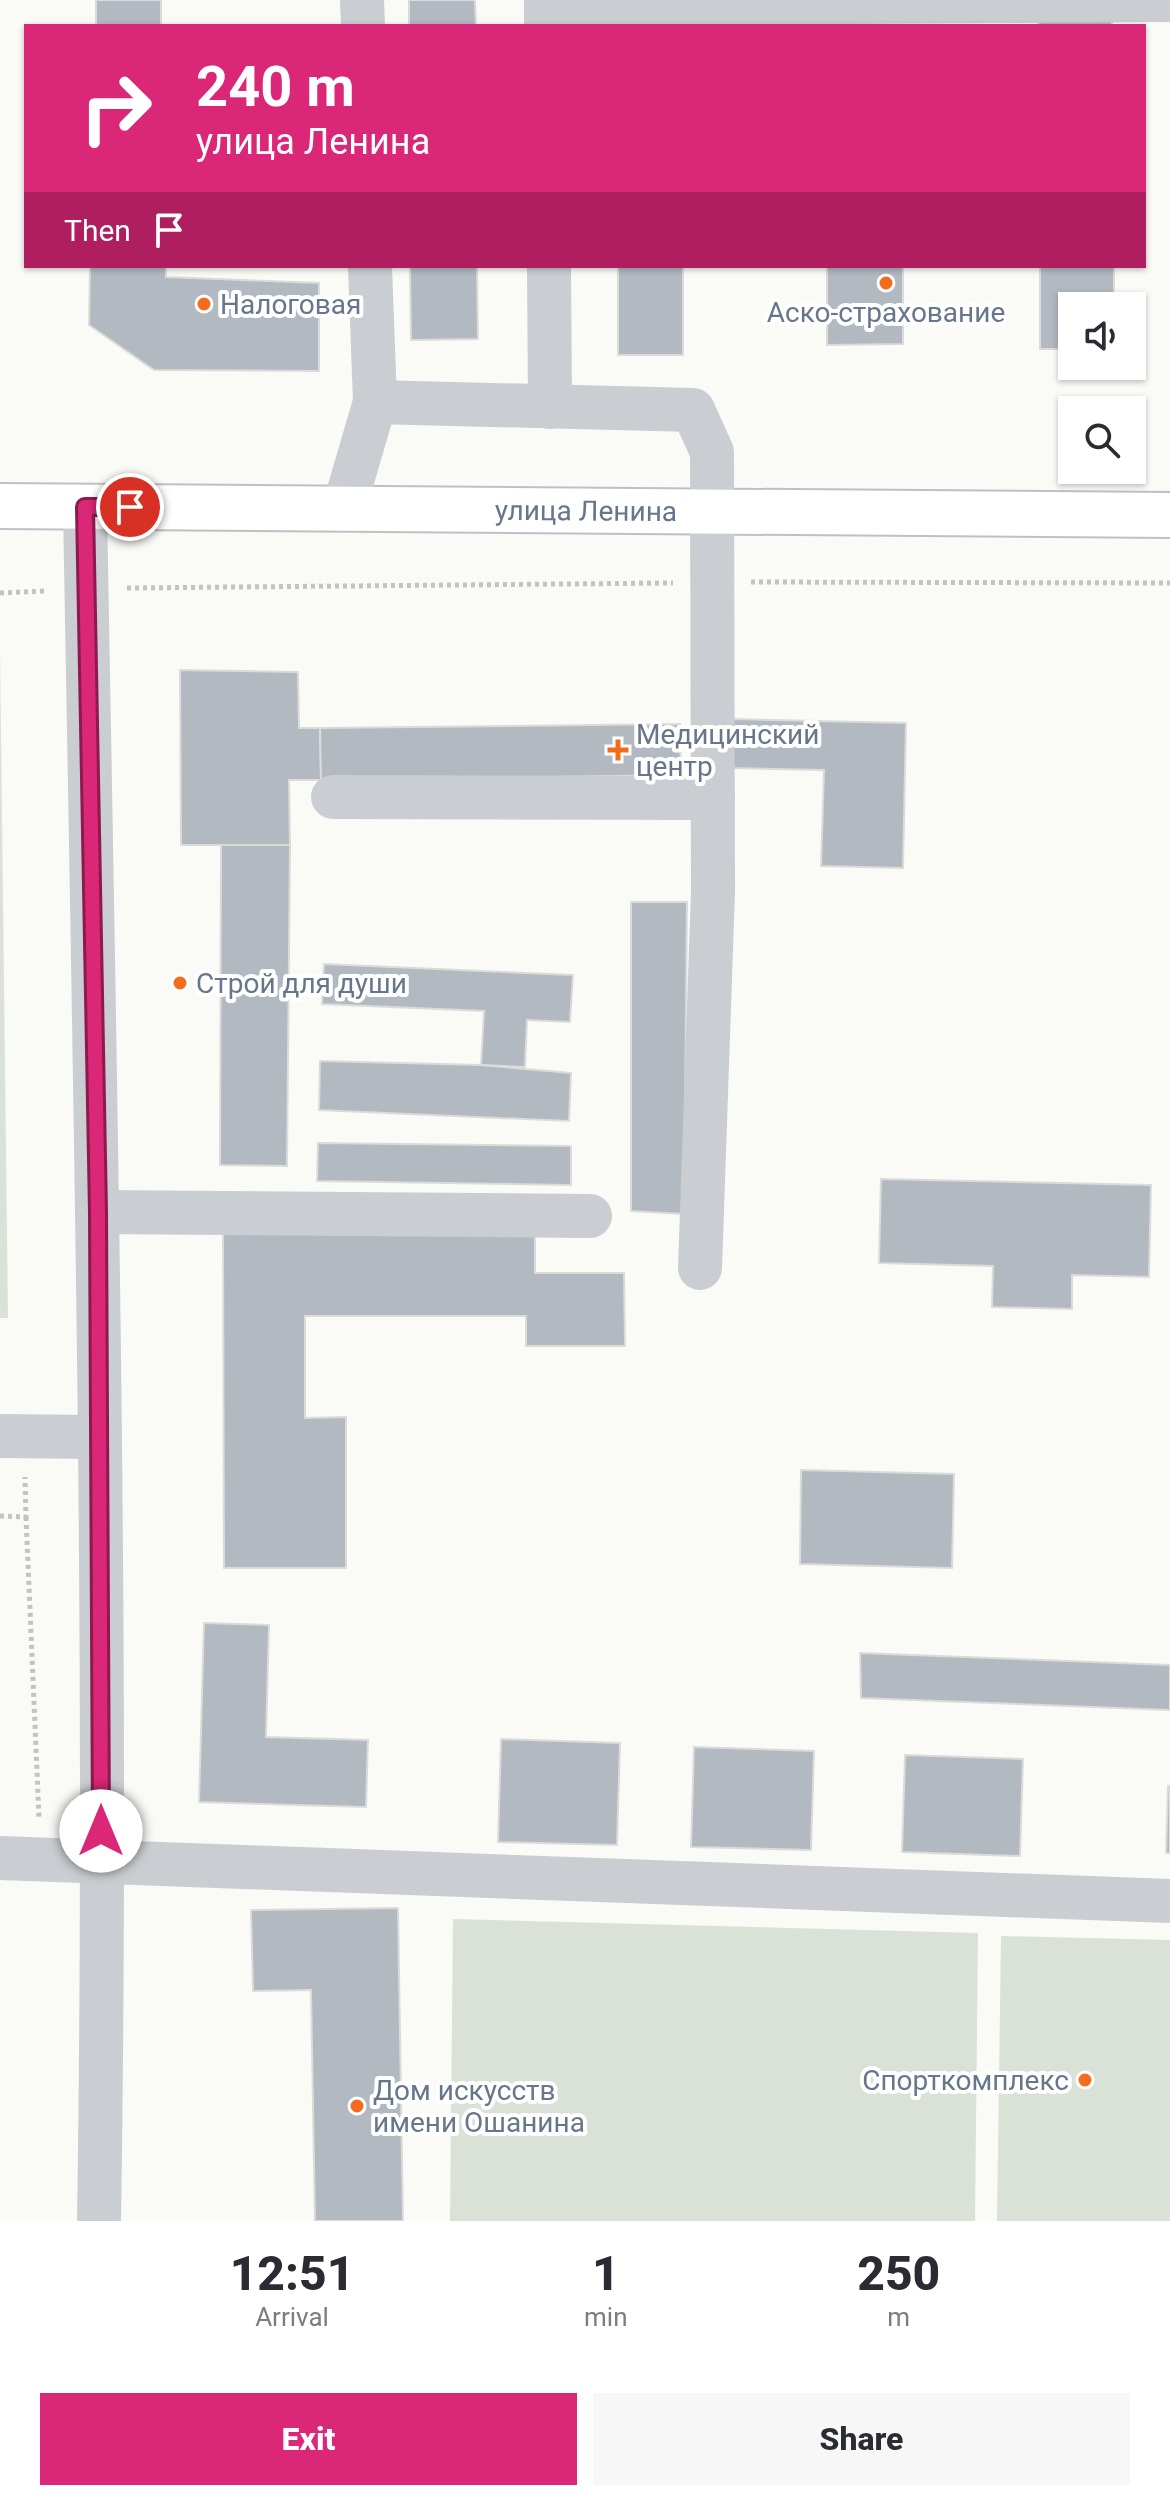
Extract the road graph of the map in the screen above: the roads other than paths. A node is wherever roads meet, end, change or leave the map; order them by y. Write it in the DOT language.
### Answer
graph roads {
  1 [pos="362,0"];
  2 [pos="1170,0"];
  3 [pos="545,10"];
  4 [pos="363,24"];
  5 [pos="370,268"];
  6 [pos="549,268"];
  7 [pos="375,402"];
  8 [pos="550,407"];
  9 [pos="0,506"];
  10 [pos="85,507"];
  11 [pos="344,508"];
  12 [pos="713,510"];
  13 [pos="1170,515"];
  14 [pos="333,797"];
  15 [pos="713,798"];
  16 [pos="98,1212"];
  17 [pos="590,1216"];
  18 [pos="700,1268"];
  19 [pos="12,1436"];
  20 [pos="98,1437"];
  21 [pos="20,1858"];
  22 [pos="102,1862"];
  23 [pos="1170,1901"];
  24 [pos="99,2221"];
  1 -- 4 [label="street"];
  2 -- 3 [label="street"];
  5 -- 7 [label="street"];
  6 -- 8 [label="street"];
  7 -- 8 [label="street"];
  7 -- 11 [label="street"];
  8 -- 12 [label="street"];
  9 -- 10 [label="main road, улица Ленина"];
  10 -- 11 [label="main road, улица Ленина"];
  10 -- 16 [label="street"];
  11 -- 12 [label="main road, улица Ленина"];
  12 -- 13 [label="main road, улица Ленина"];
  12 -- 15 [label="street"];
  14 -- 15 [label="street"];
  15 -- 18 [label="street"];
  16 -- 17 [label="street"];
  16 -- 20 [label="street"];
  19 -- 20 [label="street"];
  20 -- 22 [label="street"];
  21 -- 22 [label="street"];
  22 -- 23 [label="street"];
  22 -- 24 [label="street"];
}
